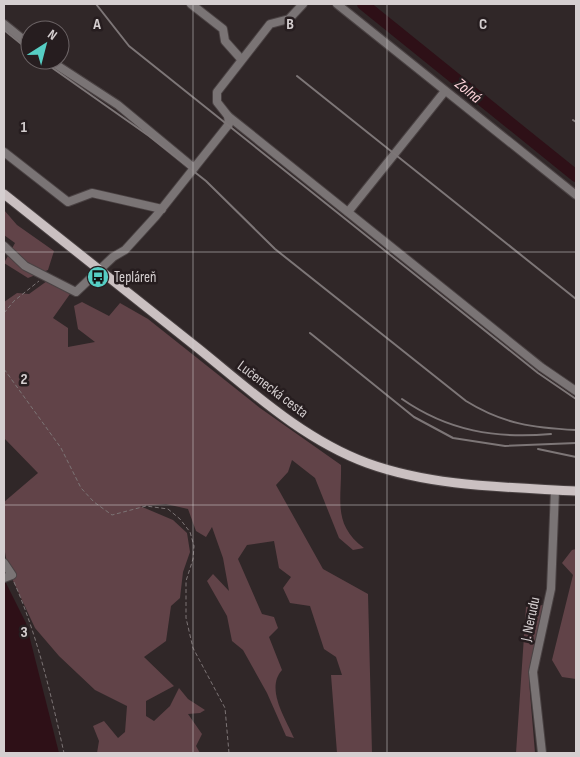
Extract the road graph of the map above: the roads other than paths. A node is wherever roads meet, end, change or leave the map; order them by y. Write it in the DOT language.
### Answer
graph roads {
  1 [pos="191,4"];
  2 [pos="303,4"];
  3 [pos="337,4"];
  4 [pos="4,24"];
  5 [pos="20,37"];
  6 [pos="241,59"];
  7 [pos="64,70"];
  8 [pos="445,91"];
  9 [pos="228,116"];
  10 [pos="4,152"];
  11 [pos="194,168"];
  12 [pos="4,194"];
  13 [pos="576,195"];
  14 [pos="162,209"];
  15 [pos="348,212"];
  16 [pos="4,246"];
  17 [pos="99,270"];
  18 [pos="576,391"];
  19 [pos="555,490"];
  20 [pos="576,491"];
  21 [pos="4,563"];
  22 [pos="8,576"];
  23 [pos="542,753"];
  1 -- 6 [label="street"];
  2 -- 6 [label="street"];
  3 -- 8 [label="street"];
  4 -- 5 [label="street"];
  6 -- 9 [label="street"];
  7 -- 11 [label="street"];
  8 -- 13 [label="street"];
  8 -- 15 [label="street"];
  9 -- 11 [label="street"];
  9 -- 15 [label="street"];
  10 -- 14 [label="street"];
  11 -- 14 [label="street"];
  12 -- 17 [label="main road, Lučenecká cesta"];
  14 -- 17 [label="street"];
  15 -- 18 [label="street"];
  16 -- 17 [label="street"];
  17 -- 19 [label="main road, Lučenecká cesta"];
  19 -- 20 [label="main road, Lučenecká cesta"];
  19 -- 23 [label="street, J. Nerudu"];
  21 -- 22 [label="street"];
}
